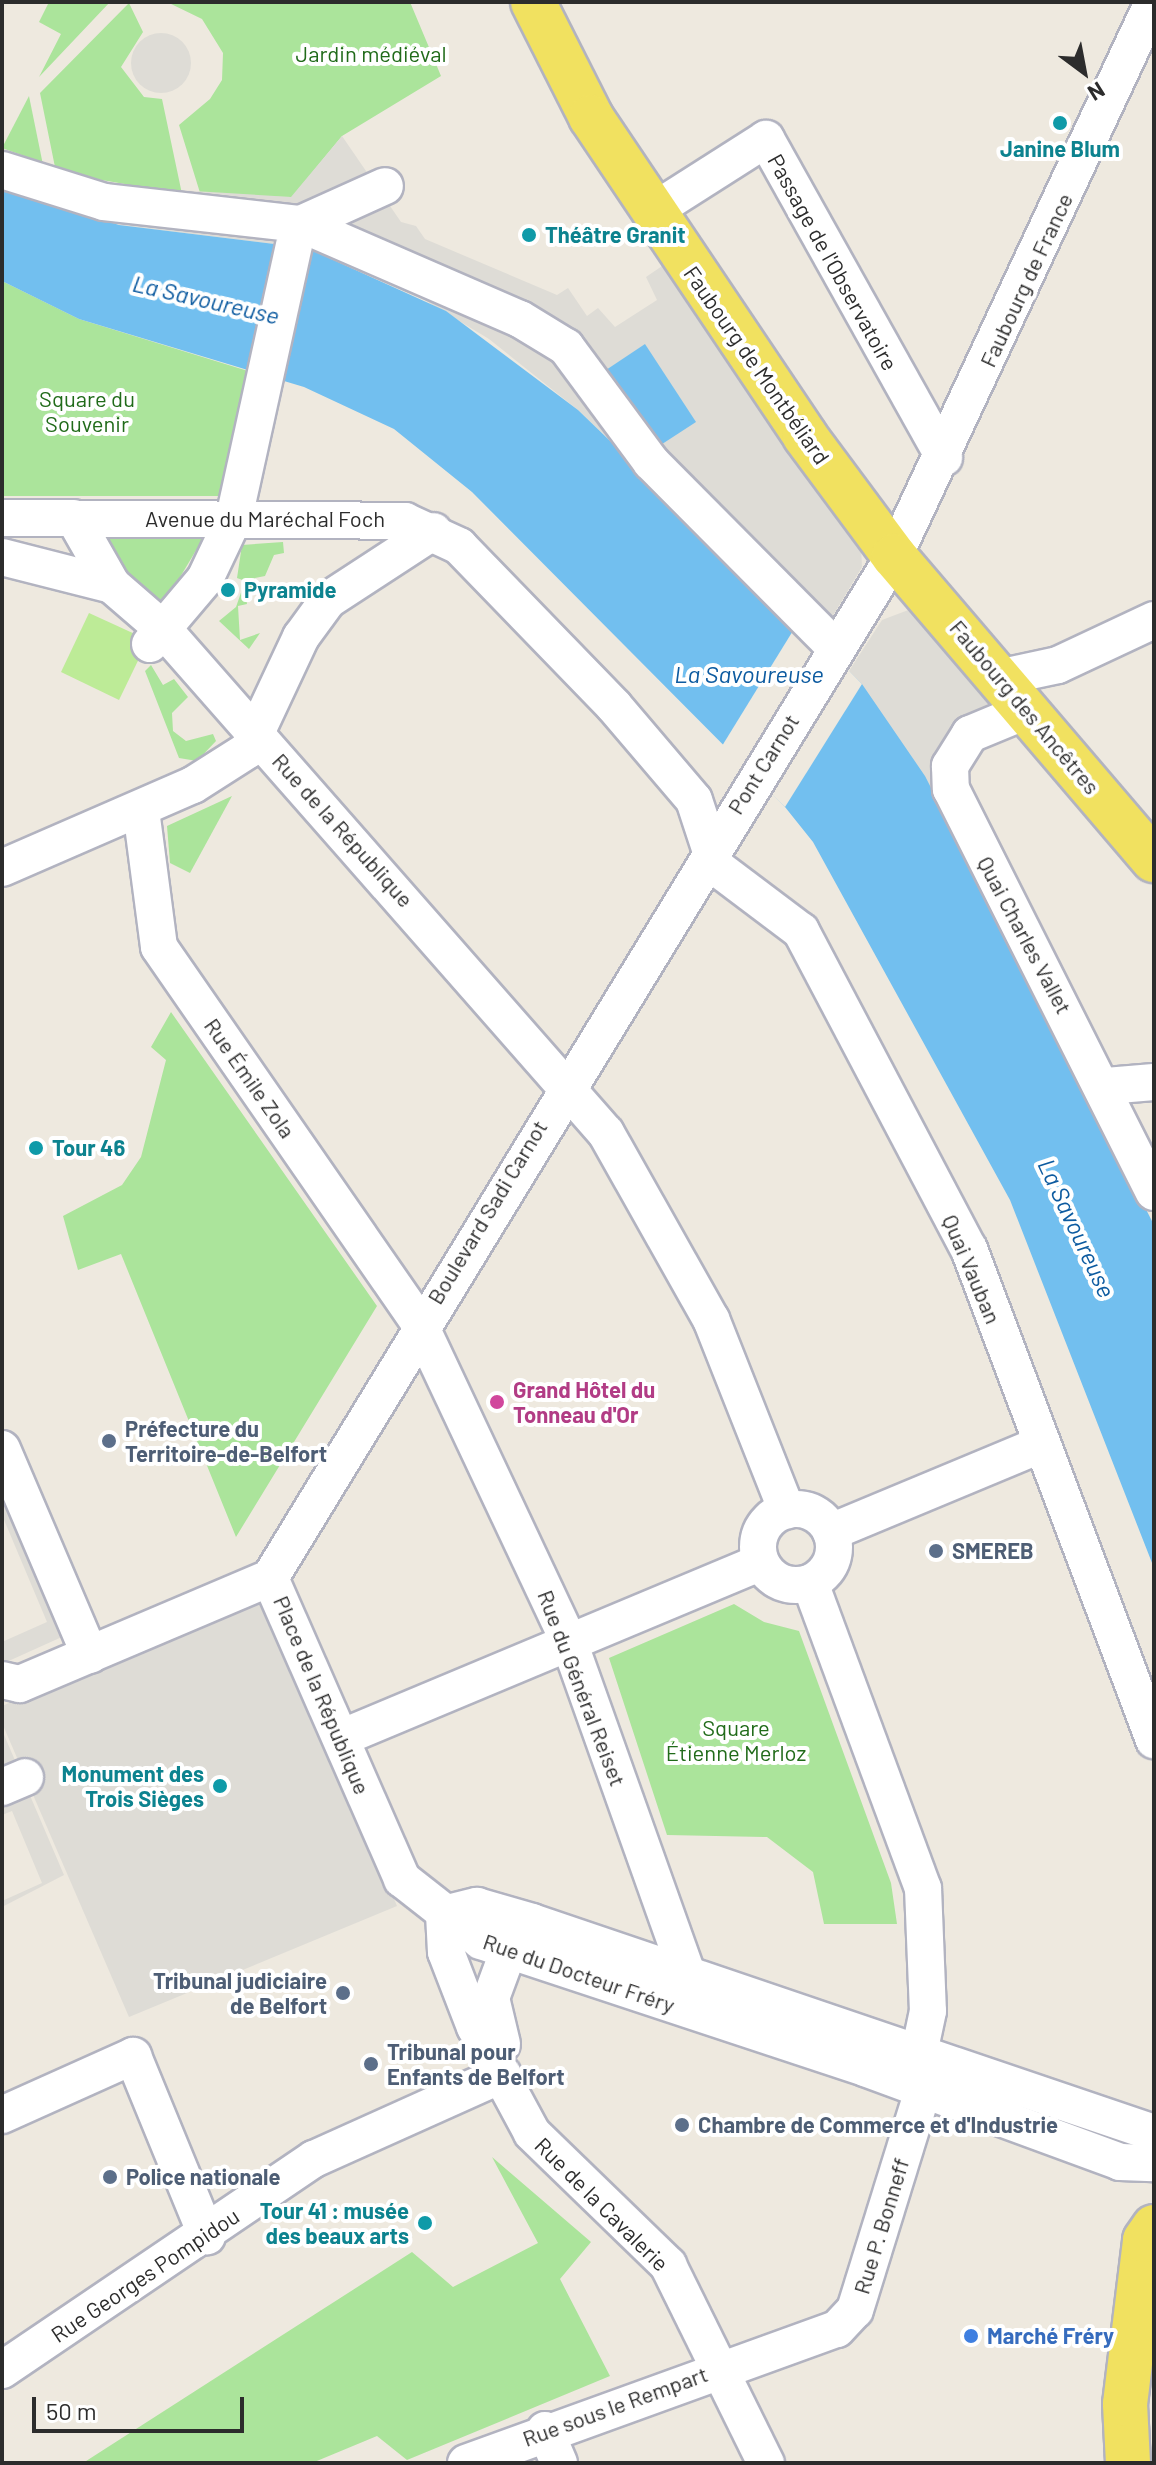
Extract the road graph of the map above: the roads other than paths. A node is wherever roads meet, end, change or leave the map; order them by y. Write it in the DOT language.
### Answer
graph roads {
  1 [pos="533,2"];
  2 [pos="1153,2"];
  3 [pos="2,170"];
  4 [pos="385,186"];
  5 [pos="653,211"];
  6 [pos="298,235"];
  7 [pos="944,458"];
  8 [pos="2,518"];
  9 [pos="74,518"];
  10 [pos="234,518"];
  11 [pos="434,531"];
  12 [pos="894,556"];
  13 [pos="2,557"];
  14 [pos="112,585"];
  15 [pos="1154,620"];
  16 [pos="157,636"];
  17 [pos="836,648"];
  18 [pos="1015,693"];
  19 [pos="255,731"];
  20 [pos="141,810"];
  21 [pos="710,850"];
  22 [pos="1154,860"];
  23 [pos="2,868"];
  24 [pos="567,1082"];
  25 [pos="1154,1082"];
  26 [pos="1106,1086"];
  27 [pos="1154,1192"];
  28 [pos="419,1323"];
  29 [pos="1040,1445"];
  30 [pos="2,1449"];
  31 [pos="787,1511"];
  32 [pos="831,1532"];
  33 [pos="761,1562"];
  34 [pos="270,1578"];
  35 [pos="810,1583"];
  36 [pos="569,1642"];
  37 [pos="90,1655"];
  38 [pos="11,1682"];
  39 [pos="341,1738"];
  40 [pos="1154,1740"];
  41 [pos="444,1914"];
  42 [pos="508,1952"];
  43 [pos="687,1973"];
  44 [pos="920,2050"];
  45 [pos="503,2074"];
  46 [pos="923,2091"];
  47 [pos="2,2115"];
  48 [pos="1154,2133"];
  49 [pos="1154,2163"];
  50 [pos="1154,2227"];
  51 [pos="207,2236"];
  52 [pos="720,2368"];
  53 [pos="2,2370"];
  54 [pos="545,2430"];
  55 [pos="466,2463"];
  56 [pos="559,2463"];
  57 [pos="766,2463"];
  58 [pos="1128,2463"];
  1 -- 5 [label="main road, Faubourg de Montbéliard"];
  2 -- 7 [label="street, Faubourg de France"];
  3 -- 6 [label="street"];
  4 -- 6 [label="street"];
  5 -- 7 [label="street, Passage de l'Observatoire"];
  5 -- 12 [label="main road, Faubourg de Montbéliard"];
  6 -- 10 [label="street"];
  6 -- 17 [label="street"];
  7 -- 12 [label="street, Faubourg de France"];
  8 -- 9 [label="street, Avenue du Maréchal Foch"];
  9 -- 10 [label="street, Avenue du Maréchal Foch"];
  9 -- 14 [label="street, Rue de la République"];
  10 -- 11 [label="street, Avenue du Maréchal Foch"];
  10 -- 16 [label="street"];
  11 -- 19 [label="street"];
  11 -- 21 [label="street, Avenue du Maréchal Foch"];
  12 -- 17 [label="street, Pont Carnot"];
  12 -- 18 [label="main road, Faubourg des Ancêtres"];
  13 -- 14 [label="street, Rue de la République"];
  14 -- 16 [label="street, Rue de la République"];
  15 -- 18 [label="street, Quai Charles Vallet"];
  16 -- 19 [label="street, Rue de la République"];
  17 -- 21 [label="street, Pont Carnot"];
  18 -- 22 [label="main road, Faubourg des Ancêtres"];
  18 -- 26 [label="street, Quai Charles Vallet"];
  19 -- 20 [label="street"];
  19 -- 24 [label="street, Rue de la République"];
  20 -- 23 [label="street"];
  20 -- 28 [label="street, Rue Émile Zola"];
  21 -- 24 [label="street, Boulevard Sadi Carnot"];
  21 -- 29 [label="street, Quai Vauban"];
  24 -- 28 [label="street, Boulevard Sadi Carnot"];
  24 -- 31 [label="street, Rue de la République"];
  25 -- 26 [label="street"];
  26 -- 27 [label="street, Quai Charles Vallet"];
  28 -- 34 [label="street, Boulevard Sadi Carnot"];
  28 -- 36 [label="street, Rue du Général Reiset"];
  29 -- 32 [label="street"];
  29 -- 40 [label="street, Quai Vauban"];
  30 -- 37 [label="street"];
  31 -- 32 [label="street"];
  31 -- 33 [label="street"];
  32 -- 35 [label="street"];
  33 -- 35 [label="street"];
  33 -- 36 [label="street"];
  34 -- 37 [label="street, Place de la République"];
  34 -- 39 [label="street, Place de la République"];
  35 -- 44 [label="street"];
  36 -- 39 [label="street"];
  36 -- 43 [label="street, Rue du Général Reiset"];
  37 -- 38 [label="street, Place de la République"];
  39 -- 41 [label="street, Place de la République"];
  41 -- 42 [label="street, Rue du Docteur Fréry"];
  41 -- 43 [label="street, Rue du Docteur Fréry"];
  41 -- 45 [label="street, Rue de la Cavalerie"];
  42 -- 45 [label="street, Rue de la Cavalerie"];
  42 -- 46 [label="street, Rue du Docteur Fréry"];
  43 -- 44 [label="street, Rue du Docteur Fréry"];
  44 -- 48 [label="street, Rue du Docteur Fréry"];
  45 -- 51 [label="street, Rue Georges Pompidou"];
  45 -- 52 [label="street, Rue de la Cavalerie"];
  46 -- 49 [label="street, Rue du Docteur Fréry"];
  46 -- 52 [label="street, Rue P. Bonneff"];
  47 -- 51 [label="street"];
  50 -- 58 [label="main road"];
  51 -- 53 [label="street, Rue Georges Pompidou"];
  52 -- 54 [label="street, Rue sous le Rempart"];
  52 -- 57 [label="street, Rue de la Cavalerie"];
  54 -- 55 [label="street, Rue sous le Rempart"];
  54 -- 56 [label="street"];
}
